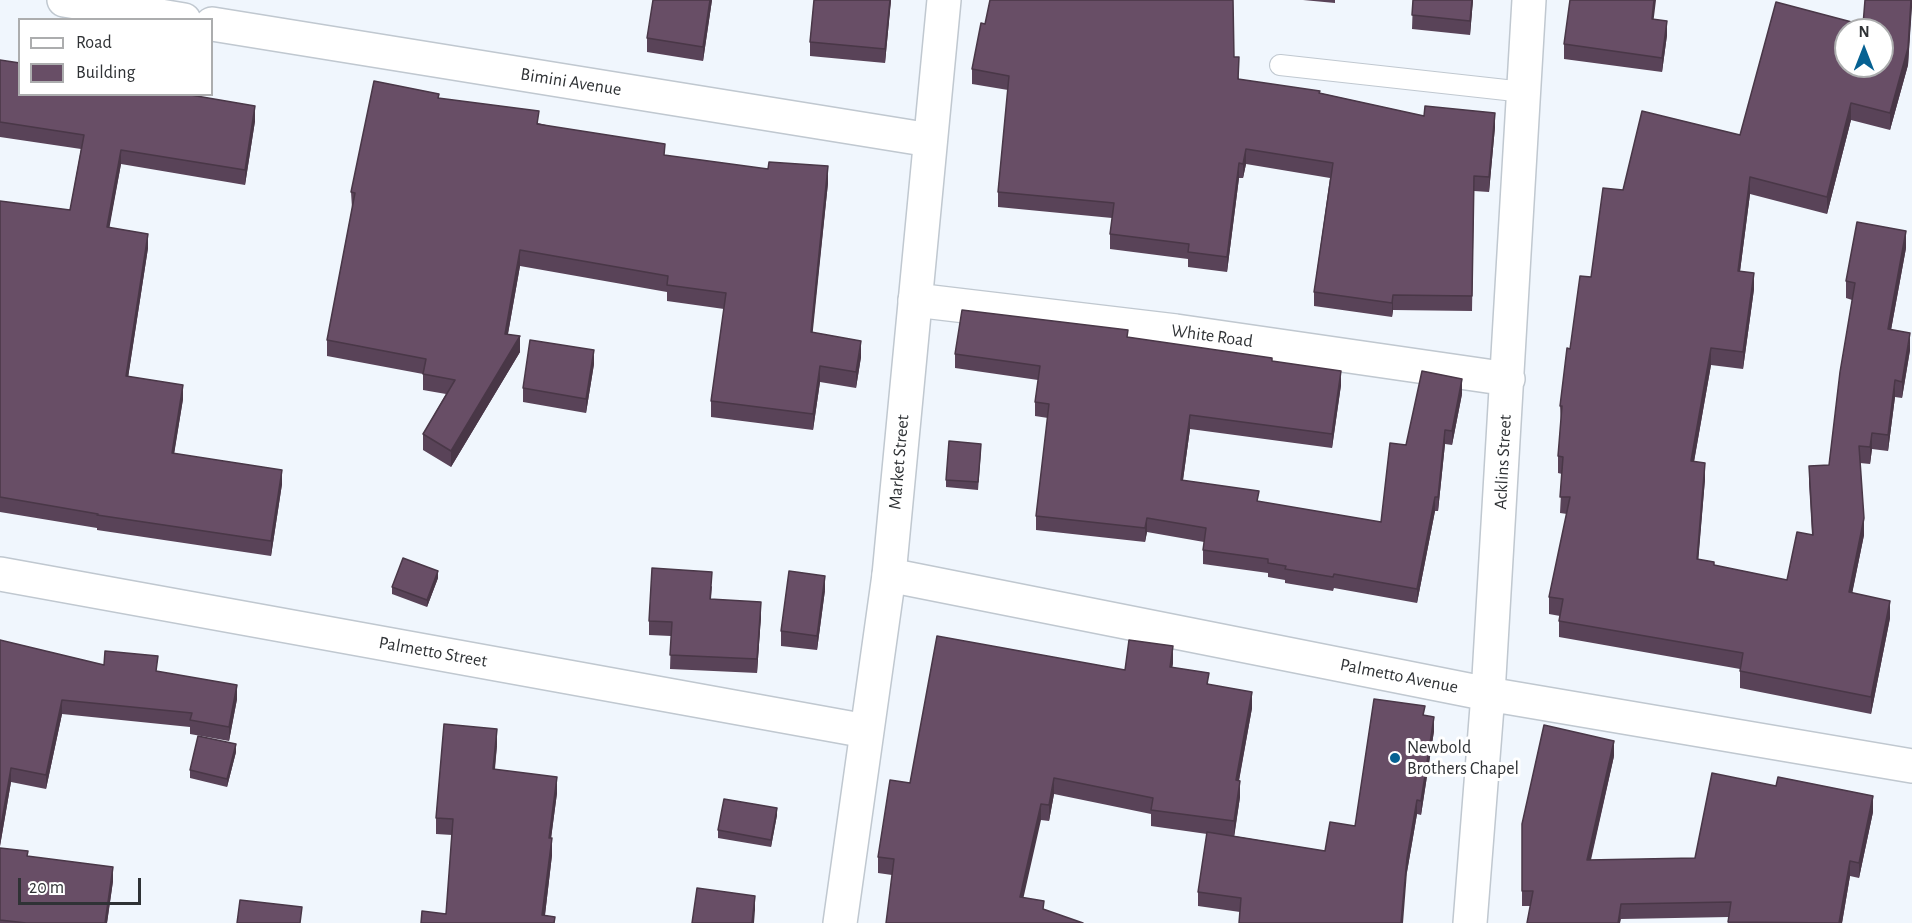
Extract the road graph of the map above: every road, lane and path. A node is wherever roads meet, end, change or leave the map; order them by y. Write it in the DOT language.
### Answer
graph roads {
  1 [pos="64,0"];
  2 [pos="944,0"];
  3 [pos="1529,0"];
  4 [pos="172,18"];
  5 [pos="213,24"];
  6 [pos="1280,65"];
  7 [pos="1524,92"];
  8 [pos="930,140"];
  9 [pos="915,300"];
  10 [pos="1508,379"];
  11 [pos="0,574"];
  12 [pos="889,575"];
  13 [pos="1488,694"];
  14 [pos="866,731"];
  15 [pos="1912,766"];
  16 [pos="840,923"];
  17 [pos="1470,923"];
  1 -- 4 [label="street"];
  2 -- 8 [label="street, Market Street"];
  3 -- 7 [label="street, Acklins Street"];
  5 -- 8 [label="street, Bimini Avenue"];
  6 -- 7 [label="lane"];
  7 -- 10 [label="street, Acklins Street"];
  8 -- 9 [label="street, Market Street"];
  9 -- 10 [label="street, White Road"];
  9 -- 12 [label="street, Market Street"];
  10 -- 13 [label="street, Acklins Street"];
  11 -- 14 [label="street, Palmetto Street"];
  12 -- 13 [label="street, Palmetto Avenue"];
  12 -- 14 [label="street, Market Street"];
  13 -- 15 [label="street, Palmetto Avenue"];
  13 -- 17 [label="street, Acklins Street"];
  14 -- 16 [label="street, Market Street"];
}
